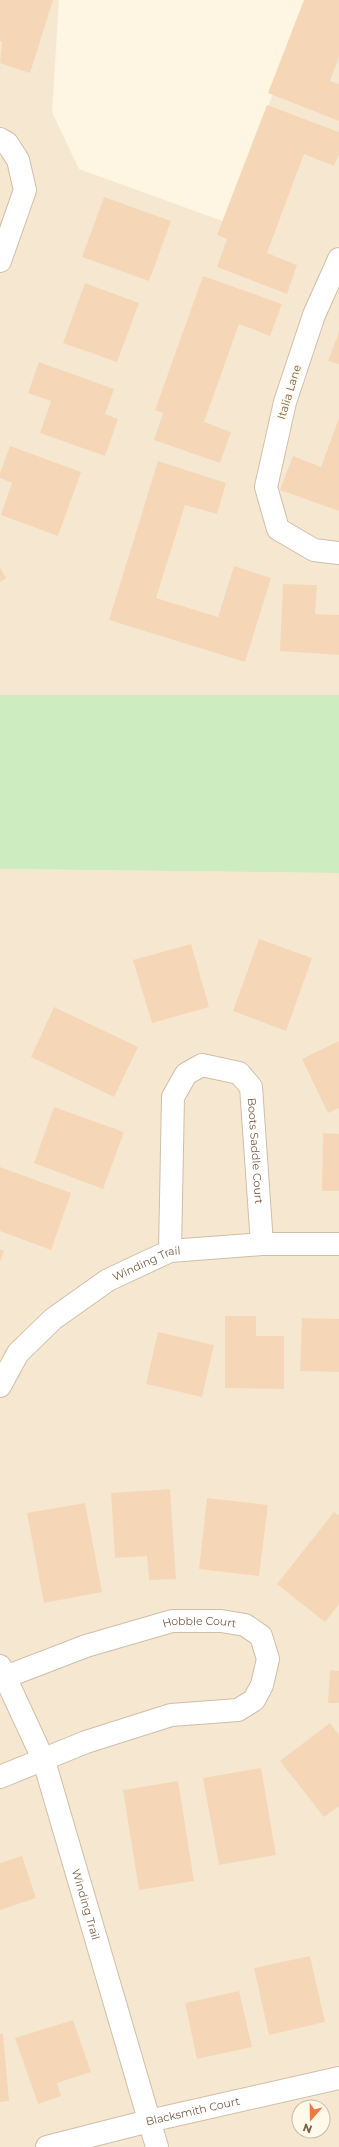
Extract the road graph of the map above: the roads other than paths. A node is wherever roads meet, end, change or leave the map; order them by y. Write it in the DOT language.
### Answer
graph roads {
  1 [pos="0,139"];
  2 [pos="339,259"];
  3 [pos="0,261"];
  4 [pos="339,553"];
  5 [pos="262,1244"];
  6 [pos="339,1244"];
  7 [pos="170,1251"];
  8 [pos="0,1386"];
  9 [pos="1,1674"];
  10 [pos="44,1760"];
  11 [pos="0,1777"];
  12 [pos="339,2078"];
  13 [pos="149,2121"];
  14 [pos="47,2147"];
  15 [pos="156,2147"];
  1 -- 3 [label="street"];
  2 -- 4 [label="street, Italia Lane"];
  5 -- 6 [label="street, Winding Trail"];
  5 -- 7 [label="street, Winding Trail"];
  5 -- 7 [label="street, Boots Saddle Court"];
  7 -- 8 [label="street, Winding Trail"];
  9 -- 10 [label="street, Winding Trail"];
  9 -- 10 [label="street, Hobble Court"];
  10 -- 11 [label="street, Hobble Court"];
  10 -- 13 [label="street, Winding Trail"];
  12 -- 13 [label="street, Blacksmith Court"];
  13 -- 14 [label="street, Blacksmith Court"];
  13 -- 15 [label="street, Winding Trail"];
}
